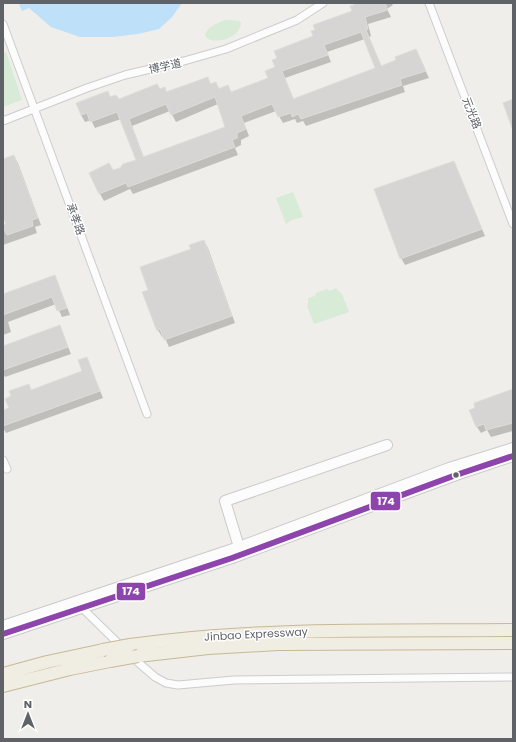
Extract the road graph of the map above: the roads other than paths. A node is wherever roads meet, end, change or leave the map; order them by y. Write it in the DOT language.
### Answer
graph roads {
  1 [pos="323,3"];
  2 [pos="429,3"];
  3 [pos="3,24"];
  4 [pos="34,109"];
  5 [pos="3,121"];
  6 [pos="513,224"];
  7 [pos="147,414"];
  8 [pos="387,444"];
  9 [pos="513,448"];
  10 [pos="513,456"];
  11 [pos="3,460"];
  12 [pos="7,469"];
  13 [pos="238,547"];
  14 [pos="79,605"];
  15 [pos="3,626"];
  16 [pos="513,630"];
  17 [pos="3,634"];
  18 [pos="513,643"];
  19 [pos="3,674"];
  20 [pos="513,677"];
  21 [pos="3,686"];
  1 -- 4 [label="street, 博学道"];
  2 -- 6 [label="street, 元光路"];
  3 -- 4 [label="street, 承孝路"];
  4 -- 5 [label="street, 博学道"];
  4 -- 7 [label="street, 承孝路"];
  8 -- 13 [label="street"];
  9 -- 13 [label="street"];
  10 -- 14 [label="street"];
  11 -- 12 [label="street"];
  13 -- 14 [label="street"];
  14 -- 15 [label="street"];
  14 -- 17 [label="street"];
  14 -- 20 [label="street"];
  16 -- 19 [label="highway, Jinbao Expressway, bridge"];
  18 -- 21 [label="highway, Jinbao Expressway, bridge"];
}
